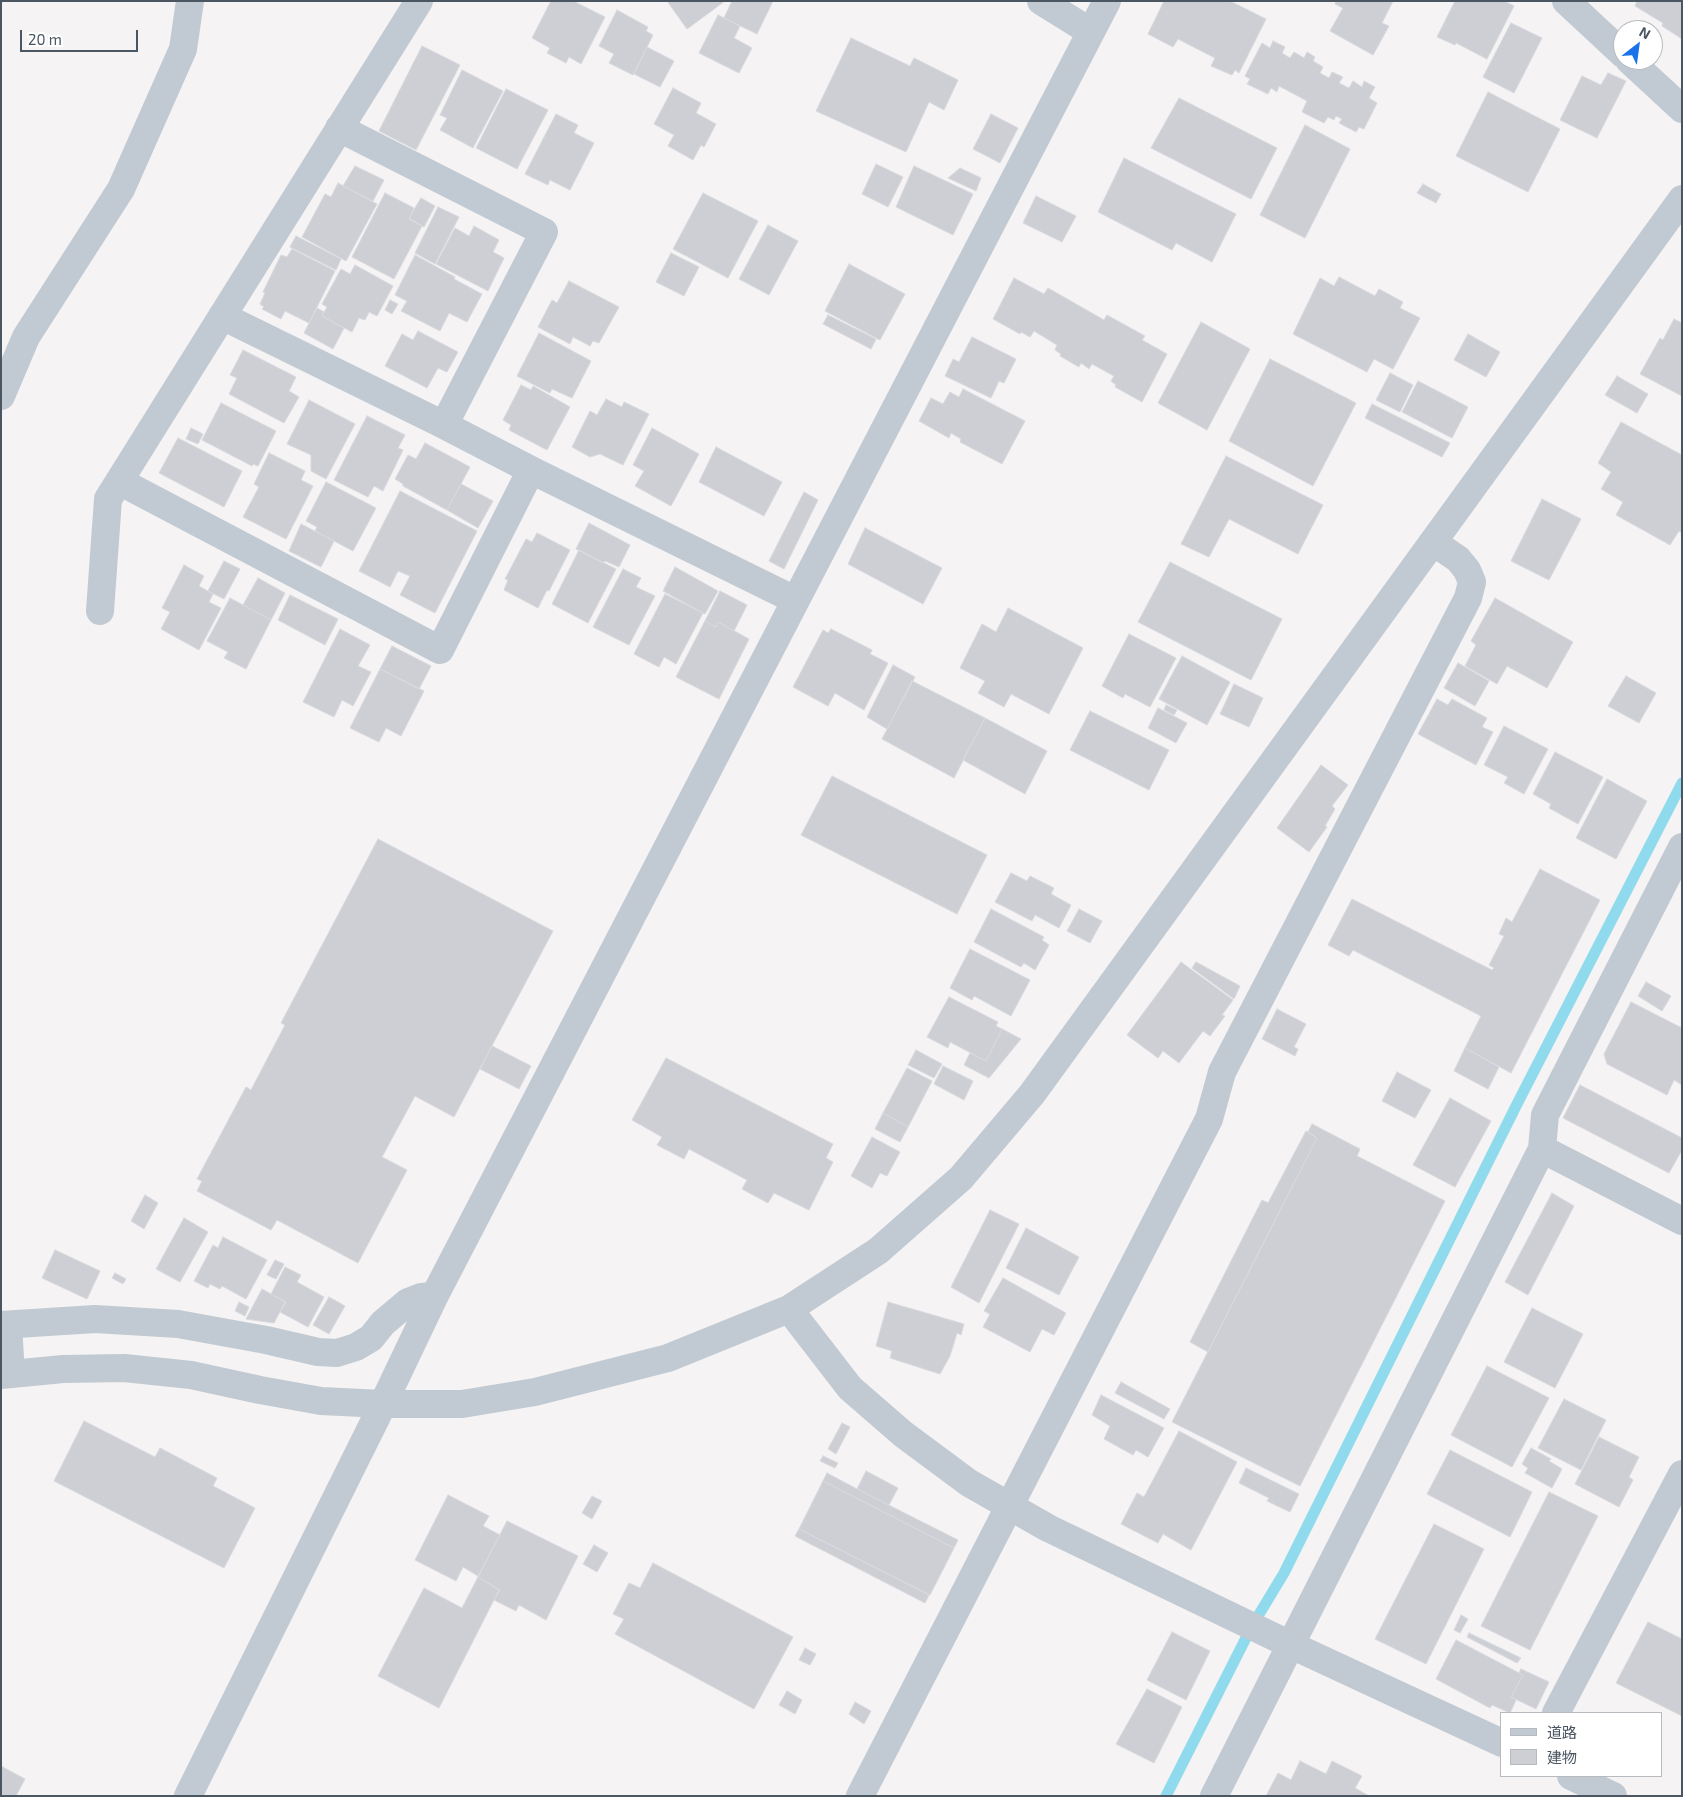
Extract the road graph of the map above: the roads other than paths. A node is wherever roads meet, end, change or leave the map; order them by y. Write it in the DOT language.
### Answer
graph roads {
  1 [pos="190,1"];
  2 [pos="419,1"];
  3 [pos="1041,1"];
  4 [pos="1106,1"];
  5 [pos="1566,1"];
  6 [pos="1091,32"];
  7 [pos="1613,45"];
  8 [pos="1640,70"];
  9 [pos="1682,109"];
  10 [pos="339,128"];
  11 [pos="1682,198"];
  12 [pos="222,316"];
  13 [pos="1,396"];
  14 [pos="444,425"];
  15 [pos="531,470"];
  16 [pos="119,481"];
  17 [pos="1433,542"];
  18 [pos="796,600"];
  19 [pos="100,611"];
  20 [pos="1682,847"];
  21 [pos="1542,1149"];
  22 [pos="1682,1221"];
  23 [pos="435,1295"];
  24 [pos="789,1309"];
  25 [pos="4,1325"];
  26 [pos="6,1374"];
  27 [pos="383,1404"];
  28 [pos="1682,1474"];
  29 [pos="1009,1506"];
  30 [pos="1291,1645"];
  31 [pos="1557,1712"];
  32 [pos="1500,1742"];
  33 [pos="1573,1777"];
  34 [pos="188,1796"];
  35 [pos="860,1796"];
  36 [pos="1214,1796"];
  37 [pos="1613,1796"];
  1 -- 13 [label="street"];
  2 -- 10 [label="street"];
  3 -- 6 [label="street"];
  4 -- 6 [label="street"];
  5 -- 7 [label="street"];
  6 -- 18 [label="street"];
  8 -- 9 [label="street"];
  10 -- 12 [label="street"];
  10 -- 14 [label="street"];
  11 -- 17 [label="street"];
  12 -- 14 [label="street"];
  12 -- 16 [label="street"];
  14 -- 15 [label="street"];
  15 -- 16 [label="street"];
  15 -- 18 [label="street"];
  16 -- 19 [label="street"];
  17 -- 24 [label="street"];
  17 -- 29 [label="street"];
  18 -- 23 [label="street"];
  20 -- 21 [label="street"];
  21 -- 22 [label="street"];
  21 -- 30 [label="street"];
  23 -- 25 [label="street"];
  23 -- 27 [label="street"];
  24 -- 27 [label="street"];
  24 -- 29 [label="street"];
  25 -- 26 [label="street"];
  26 -- 27 [label="street"];
  27 -- 34 [label="street"];
  28 -- 31 [label="street"];
  29 -- 30 [label="street"];
  29 -- 35 [label="street"];
  30 -- 32 [label="street"];
  30 -- 36 [label="street"];
  33 -- 37 [label="street"];
}
